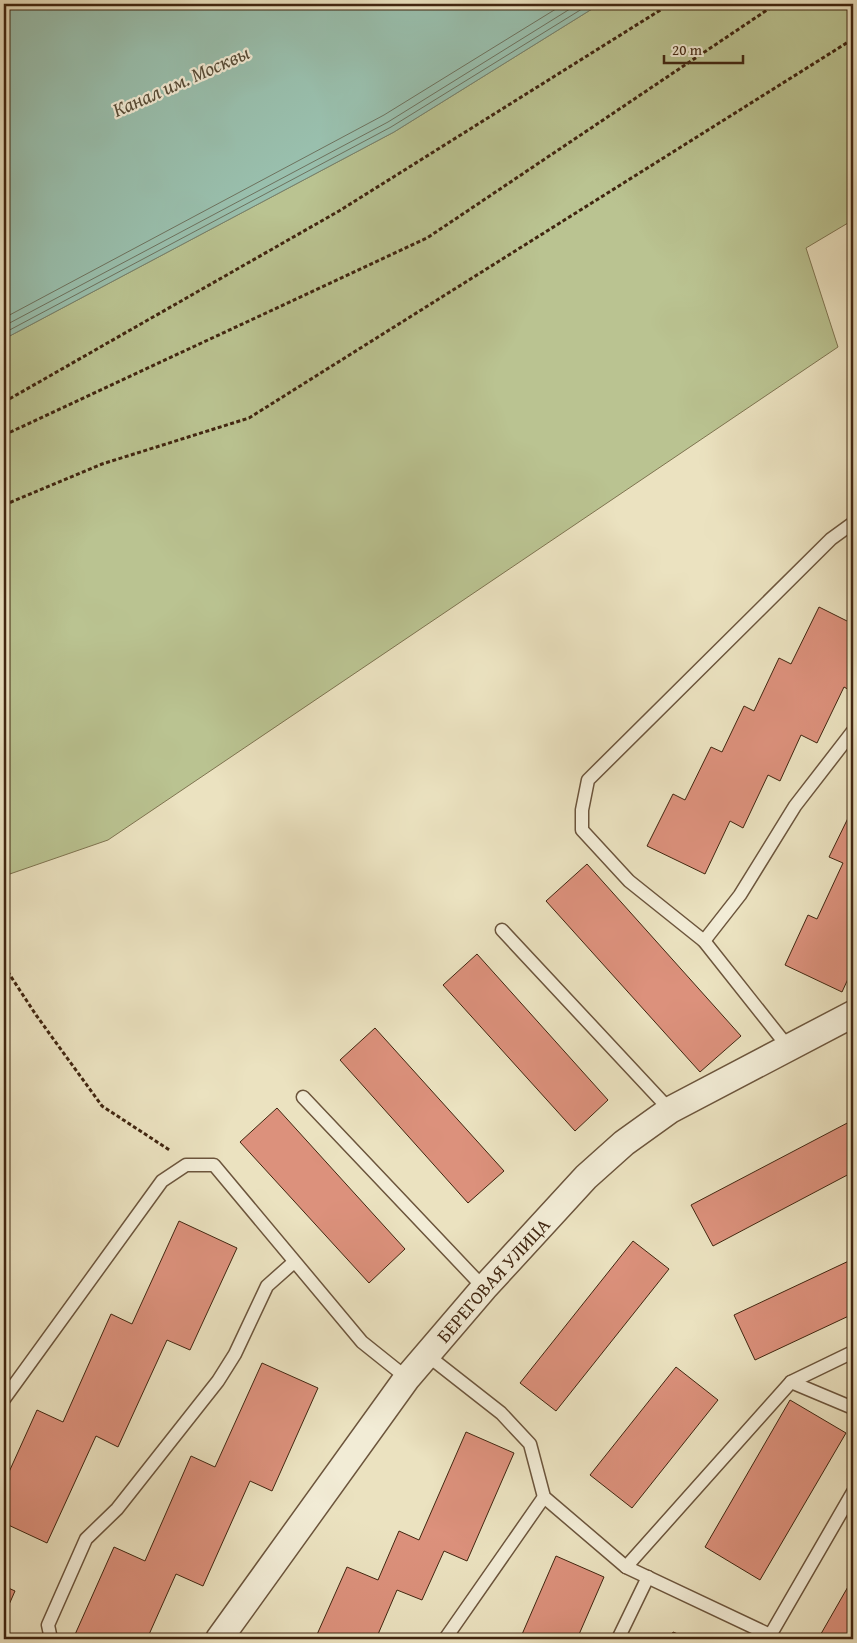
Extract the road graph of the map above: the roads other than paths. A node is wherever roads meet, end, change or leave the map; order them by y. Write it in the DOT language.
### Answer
graph roads {
  1 [pos="853,523"];
  2 [pos="853,731"];
  3 [pos="502,930"];
  4 [pos="704,941"];
  5 [pos="853,1014"];
  6 [pos="788,1048"];
  7 [pos="303,1097"];
  8 [pos="670,1110"];
  9 [pos="294,1262"];
  10 [pos="484,1288"];
  11 [pos="853,1352"];
  12 [pos="427,1355"];
  13 [pos="407,1378"];
  14 [pos="791,1382"];
  15 [pos="4,1399"];
  16 [pos="853,1408"];
  17 [pos="853,1492"];
  18 [pos="544,1497"];
  19 [pos="626,1567"];
  20 [pos="648,1577"];
  21 [pos="769,1637"];
  22 [pos="51,1639"];
  23 [pos="219,1639"];
  24 [pos="445,1639"];
  25 [pos="618,1639"];
  1 -- 4 [label="lane"];
  2 -- 4 [label="lane"];
  3 -- 8 [label="lane"];
  4 -- 6 [label="lane"];
  5 -- 6 [label="street, БЕРЕГОВАЯ УЛИЦА"];
  6 -- 8 [label="street, БЕРЕГОВАЯ УЛИЦА"];
  7 -- 10 [label="lane"];
  8 -- 10 [label="street, БЕРЕГОВАЯ УЛИЦА"];
  9 -- 13 [label="lane"];
  9 -- 15 [label="lane"];
  9 -- 22 [label="lane"];
  10 -- 12 [label="street, БЕРЕГОВАЯ УЛИЦА"];
  11 -- 14 [label="lane"];
  12 -- 13 [label="street, БЕРЕГОВАЯ УЛИЦА"];
  12 -- 18 [label="lane"];
  13 -- 23 [label="street, БЕРЕГОВАЯ УЛИЦА"];
  14 -- 16 [label="lane"];
  14 -- 19 [label="lane"];
  17 -- 21 [label="lane"];
  18 -- 19 [label="lane"];
  18 -- 24 [label="lane"];
  19 -- 20 [label="lane"];
  20 -- 21 [label="lane"];
  20 -- 25 [label="lane"];
}
